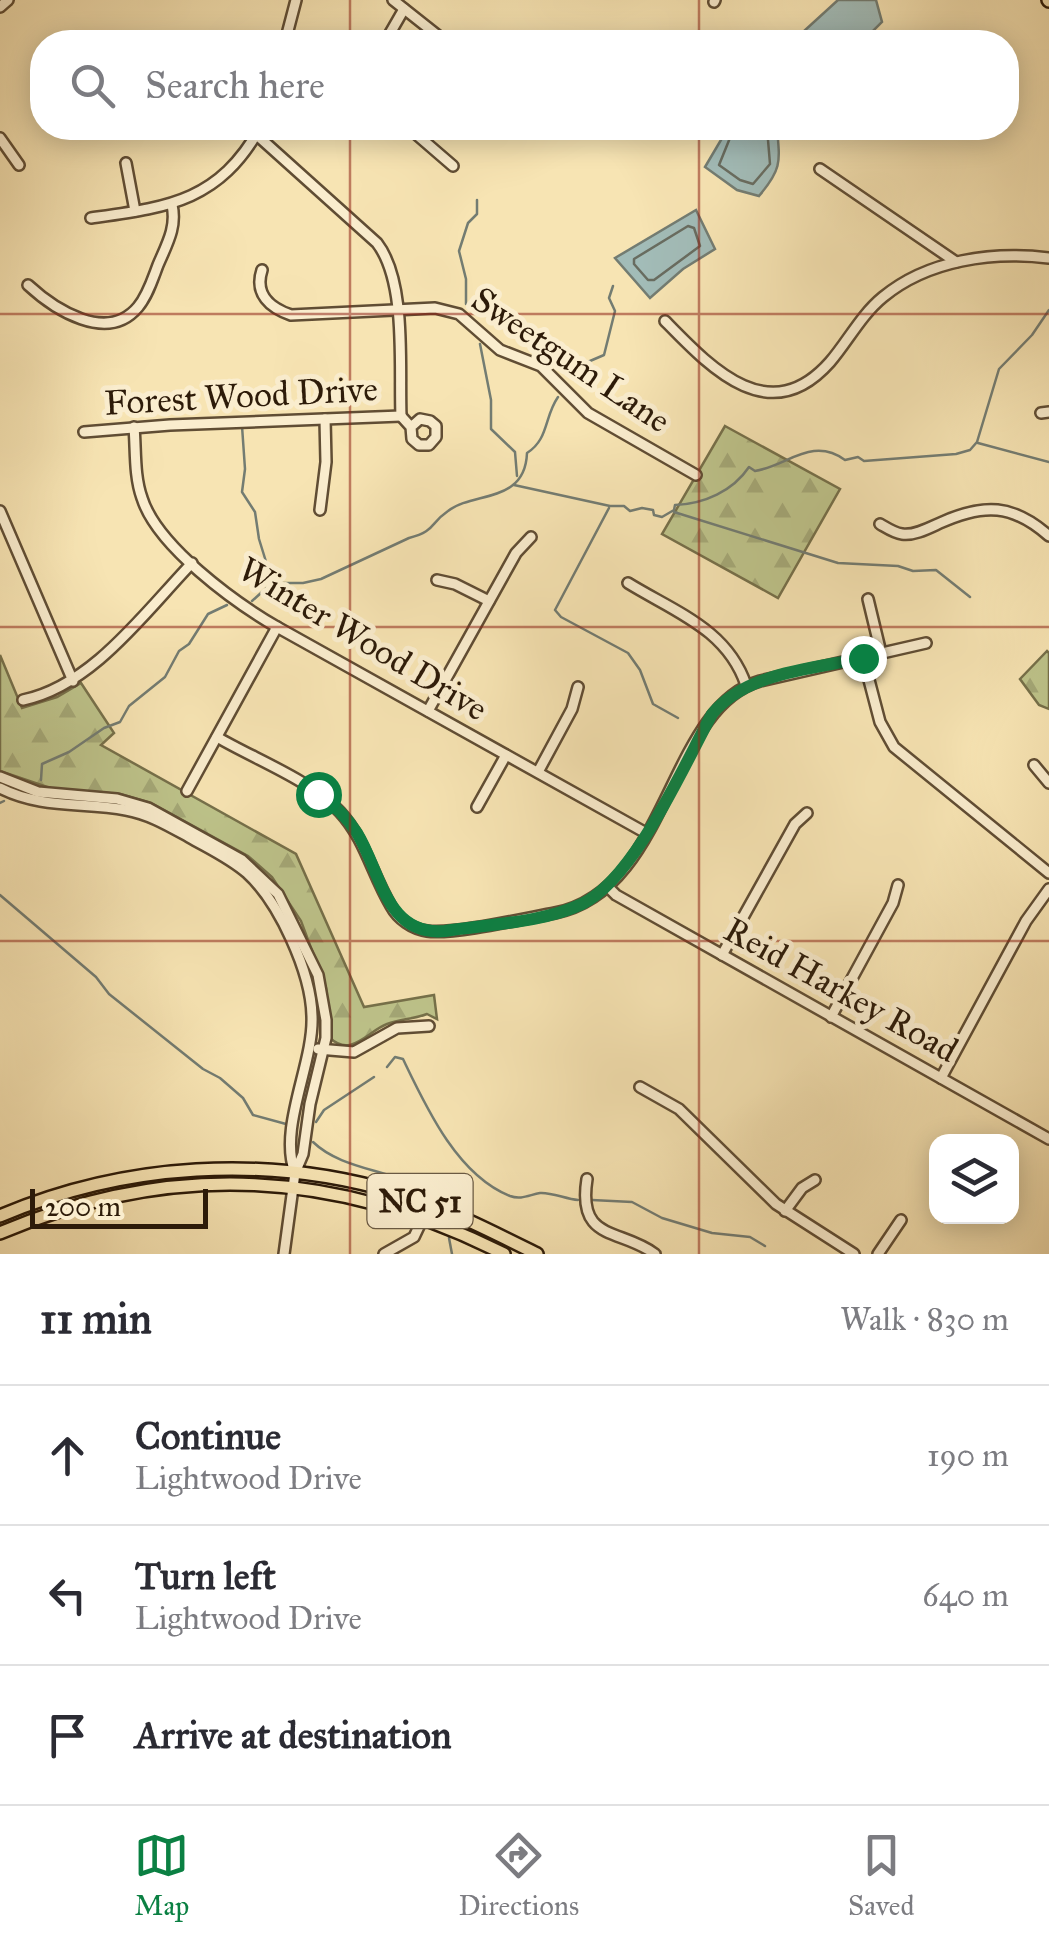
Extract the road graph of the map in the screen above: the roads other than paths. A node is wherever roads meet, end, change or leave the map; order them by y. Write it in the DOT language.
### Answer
graph roads {
  1 [pos="8,0"];
  2 [pos="296,0"];
  3 [pos="393,0"];
  4 [pos="0,7"];
  5 [pos="404,9"];
  6 [pos="288,30"];
  7 [pos="392,30"];
  8 [pos="431,30"];
  9 [pos="0,138"];
  10 [pos="249,140"];
  11 [pos="267,140"];
  12 [pos="423,140"];
  13 [pos="126,162"];
  14 [pos="19,165"];
  15 [pos="454,166"];
  16 [pos="820,169"];
  17 [pos="172,205"];
  18 [pos="135,212"];
  19 [pos="91,218"];
  20 [pos="1049,258"];
  21 [pos="956,262"];
  22 [pos="262,270"];
  23 [pos="28,286"];
  24 [pos="396,310"];
  25 [pos="666,321"];
  26 [pos="401,416"];
  27 [pos="326,420"];
  28 [pos="134,427"];
  29 [pos="411,427"];
  30 [pos="84,432"];
  31 [pos="696,475"];
  32 [pos="320,510"];
  33 [pos="0,511"];
  34 [pos="880,524"];
  35 [pos="531,536"];
  36 [pos="1049,536"];
  37 [pos="192,563"];
  38 [pos="438,580"];
  39 [pos="628,583"];
  40 [pos="868,600"];
  41 [pos="489,601"];
  42 [pos="277,628"];
  43 [pos="926,643"];
  44 [pos="881,653"];
  45 [pos="863,658"];
  46 [pos="73,682"];
  47 [pos="746,685"];
  48 [pos="578,687"];
  49 [pos="23,700"];
  50 [pos="428,711"];
  51 [pos="217,737"];
  52 [pos="506,755"];
  53 [pos="1034,765"];
  54 [pos="538,772"];
  55 [pos="0,777"];
  56 [pos="1049,783"];
  57 [pos="0,788"];
  58 [pos="186,792"];
  59 [pos="477,807"];
  60 [pos="806,813"];
  61 [pos="646,833"];
  62 [pos="1049,872"];
  63 [pos="898,885"];
  64 [pos="608,887"];
  65 [pos="1049,889"];
  66 [pos="722,955"];
  67 [pos="831,1017"];
  68 [pos="429,1026"];
  69 [pos="310,1048"];
  70 [pos="323,1050"];
  71 [pos="940,1078"];
  72 [pos="640,1087"];
  73 [pos="1049,1138"];
  74 [pos="188,1172"];
  75 [pos="587,1179"];
  76 [pos="294,1180"];
  77 [pos="815,1180"];
  78 [pos="86,1186"];
  79 [pos="94,1200"];
  80 [pos="786,1212"];
  81 [pos="0,1216"];
  82 [pos="423,1218"];
  83 [pos="901,1220"];
  84 [pos="0,1233"];
  85 [pos="389,1253"];
  86 [pos="284,1254"];
  87 [pos="504,1254"];
  88 [pos="537,1254"];
  89 [pos="656,1254"];
  90 [pos="854,1254"];
  91 [pos="878,1254"];
  1 -- 4 [label="street"];
  2 -- 6 [label="street"];
  3 -- 5 [label="street"];
  5 -- 7 [label="street"];
  5 -- 8 [label="street"];
  9 -- 14 [label="street"];
  10 -- 17 [label="street"];
  11 -- 24 [label="street"];
  12 -- 15 [label="street"];
  13 -- 18 [label="street"];
  16 -- 21 [label="street"];
  17 -- 18 [label="street"];
  17 -- 23 [label="street"];
  18 -- 19 [label="street"];
  20 -- 21 [label="street"];
  21 -- 25 [label="street"];
  22 -- 24 [label="street, Sweetgum Lane"];
  24 -- 26 [label="street"];
  24 -- 31 [label="street, Sweetgum Lane"];
  26 -- 27 [label="street, Forest Wood Drive"];
  26 -- 29 [label="street"];
  27 -- 28 [label="street, Forest Wood Drive"];
  27 -- 32 [label="street"];
  28 -- 30 [label="street, Forest Wood Drive"];
  28 -- 37 [label="street, Winter Wood Drive"];
  33 -- 46 [label="street"];
  34 -- 36 [label="street"];
  35 -- 41 [label="street"];
  37 -- 42 [label="street, Winter Wood Drive"];
  37 -- 46 [label="street"];
  38 -- 41 [label="street"];
  39 -- 47 [label="street"];
  40 -- 44 [label="street"];
  41 -- 50 [label="street"];
  42 -- 50 [label="street, Winter Wood Drive"];
  42 -- 51 [label="street"];
  43 -- 44 [label="street"];
  44 -- 45 [label="street"];
  45 -- 47 [label="street"];
  45 -- 62 [label="street"];
  46 -- 49 [label="street"];
  47 -- 61 [label="street"];
  48 -- 54 [label="street"];
  50 -- 52 [label="street, Winter Wood Drive"];
  51 -- 58 [label="street"];
  51 -- 64 [label="street"];
  52 -- 54 [label="street, Winter Wood Drive"];
  52 -- 59 [label="street"];
  53 -- 56 [label="street"];
  54 -- 61 [label="street, Winter Wood Drive"];
  55 -- 70 [label="street"];
  57 -- 69 [label="street"];
  60 -- 66 [label="street"];
  61 -- 64 [label="street"];
  63 -- 67 [label="street"];
  64 -- 66 [label="street, Reid Harkey Road"];
  65 -- 71 [label="street"];
  66 -- 67 [label="street, Reid Harkey Road"];
  67 -- 71 [label="street, Reid Harkey Road"];
  68 -- 70 [label="street"];
  69 -- 70 [label="street"];
  69 -- 76 [label="street"];
  70 -- 76 [label="street"];
  71 -- 73 [label="street, Reid Harkey Road"];
  72 -- 80 [label="street"];
  74 -- 76 [label="main road, NC 51"];
  74 -- 78 [label="main road, NC 51"];
  74 -- 79 [label="main road"];
  75 -- 89 [label="street"];
  76 -- 79 [label="main road, NC 51"];
  76 -- 82 [label="main road, NC 51"];
  76 -- 86 [label="street"];
  76 -- 88 [label="main road, NC 51"];
  77 -- 80 [label="street"];
  78 -- 81 [label="main road, NC 51"];
  78 -- 84 [label="main road"];
  79 -- 84 [label="main road, NC 51"];
  80 -- 90 [label="street"];
  82 -- 85 [label="street"];
  82 -- 87 [label="main road, NC 51"];
  83 -- 91 [label="street"];
}
